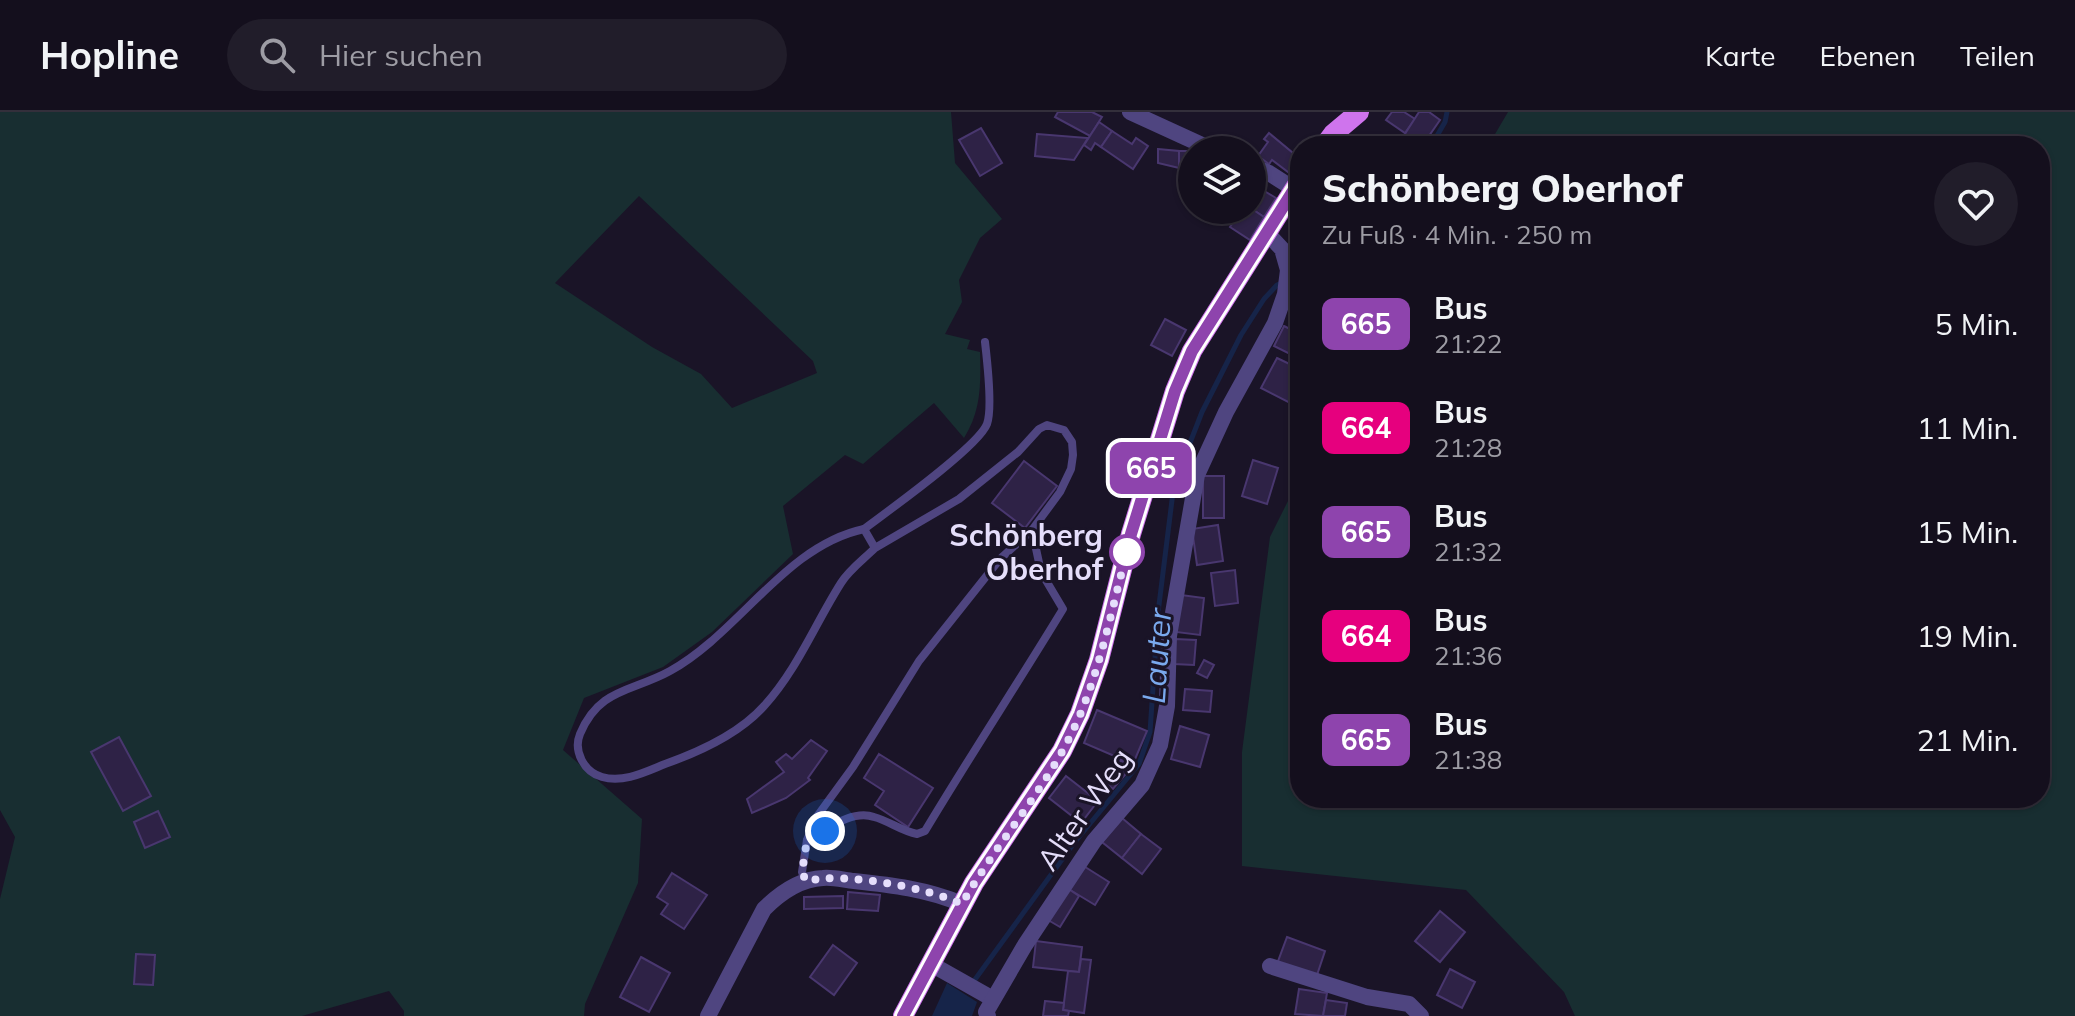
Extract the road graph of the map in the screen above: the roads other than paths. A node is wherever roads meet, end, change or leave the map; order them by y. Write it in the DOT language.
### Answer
graph roads {
  1 [pos="1130,112"];
  2 [pos="1359,112"];
  3 [pos="1182,136"];
  4 [pos="1332,136"];
  5 [pos="1266,172"];
  6 [pos="1290,181"];
  7 [pos="1290,195"];
  8 [pos="1267,233"];
  9 [pos="985,342"];
  10 [pos="864,529"];
  11 [pos="1032,530"];
  12 [pos="875,548"];
  13 [pos="807,840"];
  14 [pos="806,881"];
  15 [pos="962,904"];
  16 [pos="1270,966"];
  17 [pos="940,969"];
  18 [pos="990,997"];
  19 [pos="708,1016"];
  20 [pos="903,1016"];
  21 [pos="988,1016"];
  22 [pos="1421,1016"];
  1 -- 3 [label="street"];
  2 -- 4 [label="main road"];
  5 -- 6 [label="street"];
  7 -- 8 [label="main road"];
  8 -- 15 [label="main road"];
  8 -- 18 [label="street, Alter Weg"];
  9 -- 10 [label="lane"];
  10 -- 12 [label="lane"];
  10 -- 12 [label="lane"];
  11 -- 12 [label="lane"];
  11 -- 13 [label="lane"];
  11 -- 13 [label="lane"];
  13 -- 14 [label="lane"];
  14 -- 15 [label="street"];
  14 -- 19 [label="street"];
  15 -- 17 [label="main road"];
  16 -- 22 [label="street"];
  17 -- 18 [label="street"];
  17 -- 20 [label="main road"];
  18 -- 21 [label="street, Alter Weg"];
}
